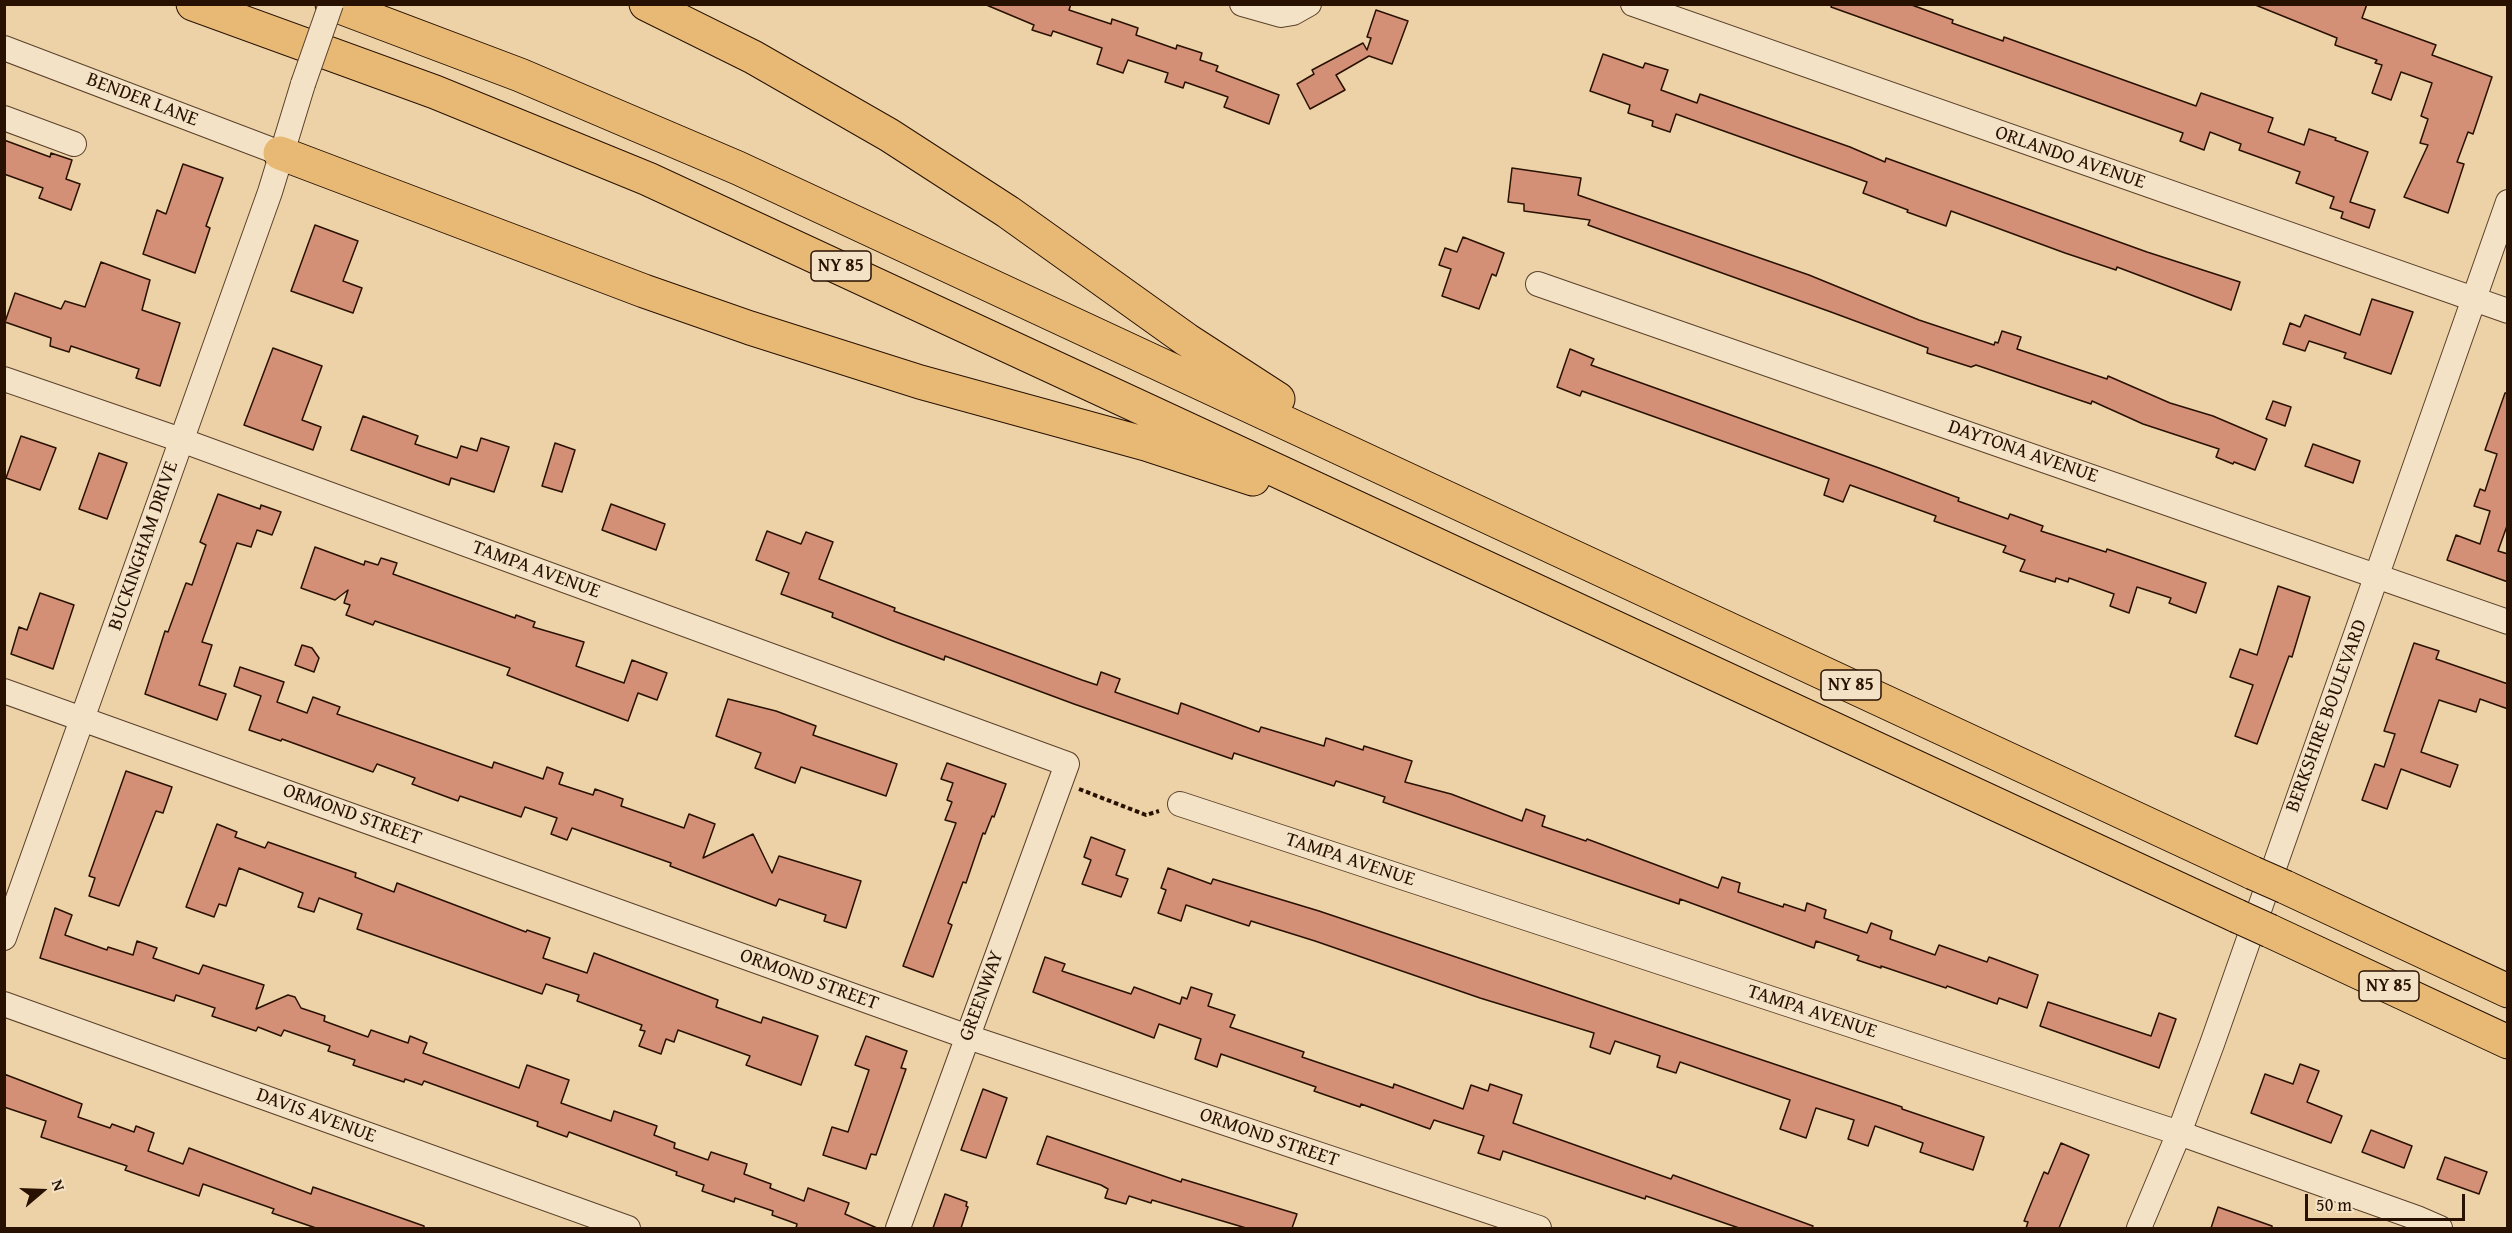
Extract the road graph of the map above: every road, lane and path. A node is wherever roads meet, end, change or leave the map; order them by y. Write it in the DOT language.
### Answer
graph roads {
  1 [pos="194,4"];
  2 [pos="332,4"];
  3 [pos="646,4"];
  4 [pos="1242,4"];
  5 [pos="1309,4"];
  6 [pos="1633,4"];
  7 [pos="4,48"];
  8 [pos="4,118"];
  9 [pos="74,144"];
  10 [pos="280,153"];
  11 [pos="2508,202"];
  12 [pos="1538,284"];
  13 [pos="2473,299"];
  14 [pos="2508,312"];
  15 [pos="4,379"];
  16 [pos="181,440"];
  17 [pos="1449,498"];
  18 [pos="1474,560"];
  19 [pos="2377,576"];
  20 [pos="2508,622"];
  21 [pos="4,691"];
  22 [pos="84,718"];
  23 [pos="1063,773"];
  24 [pos="1180,804"];
  25 [pos="4,938"];
  26 [pos="2508,991"];
  27 [pos="4,1004"];
  28 [pos="968,1037"];
  29 [pos="2508,1042"];
  30 [pos="2179,1133"];
  31 [pos="628,1228"];
  32 [pos="898,1228"];
  33 [pos="1539,1228"];
  34 [pos="2139,1228"];
  35 [pos="2440,1228"];
  1 -- 18 [label="highway, NY 85"];
  2 -- 10 [label="street, BUCKINGHAM DRIVE, bridge"];
  2 -- 17 [label="highway, NY 85"];
  3 -- 17 [label="highway"];
  4 -- 5 [label="street"];
  6 -- 13 [label="street, ORLANDO AVENUE"];
  7 -- 10 [label="street, BENDER LANE"];
  8 -- 9 [label="street"];
  10 -- 16 [label="street, BUCKINGHAM DRIVE"];
  10 -- 18 [label="highway"];
  11 -- 13 [label="street, BERKSHIRE BOULEVARD"];
  12 -- 19 [label="street, DAYTONA AVENUE"];
  13 -- 14 [label="street, ORLANDO AVENUE"];
  13 -- 19 [label="street, BERKSHIRE BOULEVARD"];
  15 -- 16 [label="street, TAMPA AVENUE"];
  16 -- 22 [label="street, BUCKINGHAM DRIVE"];
  16 -- 23 [label="street, TAMPA AVENUE"];
  17 -- 26 [label="highway, NY 85, bridge"];
  18 -- 29 [label="highway, NY 85, bridge"];
  19 -- 20 [label="street, DAYTONA AVENUE"];
  19 -- 30 [label="street, BERKSHIRE BOULEVARD"];
  21 -- 22 [label="street, ORMOND STREET"];
  22 -- 25 [label="street, BUCKINGHAM DRIVE"];
  22 -- 28 [label="street, ORMOND STREET"];
  23 -- 24 [label="path"];
  23 -- 28 [label="street, GREENWAY"];
  24 -- 30 [label="street, TAMPA AVENUE"];
  27 -- 31 [label="street, DAVIS AVENUE"];
  28 -- 32 [label="street, GREENWAY"];
  28 -- 33 [label="street, ORMOND STREET"];
  30 -- 34 [label="street, BERKSHIRE BOULEVARD"];
  30 -- 35 [label="street, TAMPA AVENUE"];
}
